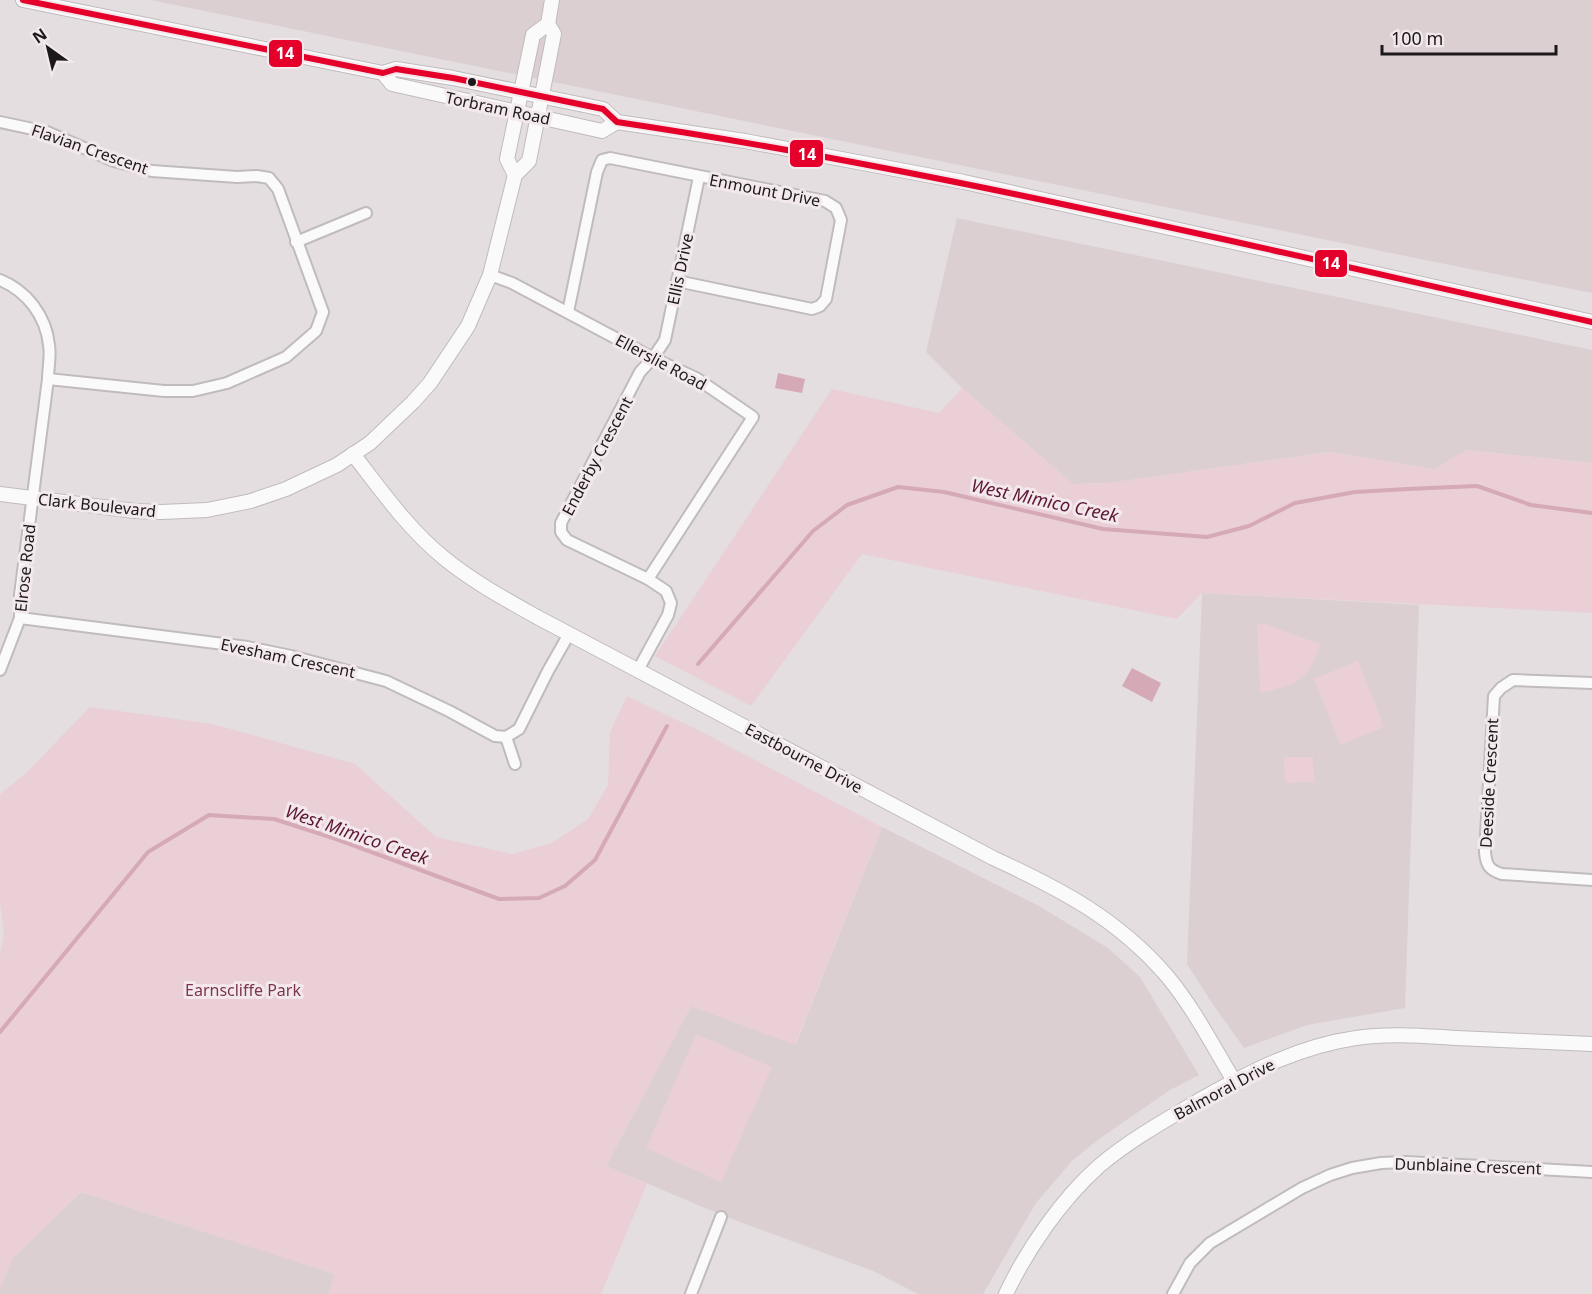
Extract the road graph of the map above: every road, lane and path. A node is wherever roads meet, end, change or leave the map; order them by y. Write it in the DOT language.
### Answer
graph roads {
  1 [pos="22,0"];
  2 [pos="552,0"];
  3 [pos="548,24"];
  4 [pos="383,73"];
  5 [pos="521,92"];
  6 [pos="542,96"];
  7 [pos="517,112"];
  8 [pos="538,117"];
  9 [pos="0,122"];
  10 [pos="616,122"];
  11 [pos="514,175"];
  12 [pos="699,177"];
  13 [pos="366,213"];
  14 [pos="296,242"];
  15 [pos="490,275"];
  16 [pos="0,280"];
  17 [pos="677,281"];
  18 [pos="568,312"];
  19 [pos="1592,322"];
  20 [pos="653,358"];
  21 [pos="48,379"];
  22 [pos="354,454"];
  23 [pos="0,494"];
  24 [pos="33,498"];
  25 [pos="648,579"];
  26 [pos="20,618"];
  27 [pos="569,634"];
  28 [pos="0,670"];
  29 [pos="638,670"];
  30 [pos="1592,683"];
  31 [pos="506,736"];
  32 [pos="514,764"];
  33 [pos="1592,880"];
  34 [pos="1592,1044"];
  35 [pos="1234,1081"];
  36 [pos="1592,1172"];
  37 [pos="721,1217"];
  38 [pos="692,1294"];
  39 [pos="1006,1294"];
  40 [pos="1173,1294"];
  1 -- 4 [label="street, Torbram Road"];
  2 -- 3 [label="street, Clark Boulevard"];
  3 -- 5 [label="street, Clark Boulevard"];
  3 -- 6 [label="street, Clark Boulevard"];
  4 -- 5 [label="street, Torbram Road"];
  4 -- 7 [label="street, Torbram Road"];
  5 -- 6 [label="street, Torbram Road"];
  5 -- 7 [label="street, Clark Boulevard"];
  6 -- 8 [label="street, Clark Boulevard"];
  6 -- 10 [label="street, Torbram Road"];
  7 -- 8 [label="street, Torbram Road"];
  7 -- 11 [label="street, Clark Boulevard"];
  8 -- 10 [label="street, Torbram Road"];
  8 -- 11 [label="street, Clark Boulevard"];
  9 -- 14 [label="street, Flavian Crescent"];
  10 -- 19 [label="street, Torbram Road"];
  11 -- 15 [label="street, Clark Boulevard"];
  12 -- 17 [label="street, Ellis Drive"];
  12 -- 17 [label="street, Enmount Drive"];
  12 -- 18 [label="street, Enmount Drive"];
  13 -- 14 [label="street"];
  14 -- 21 [label="street, Flavian Crescent"];
  15 -- 18 [label="street, Ellerslie Road"];
  15 -- 22 [label="street, Clark Boulevard"];
  16 -- 21 [label="street, Elrose Road"];
  17 -- 20 [label="street, Ellis Drive"];
  18 -- 20 [label="street, Ellerslie Road"];
  20 -- 25 [label="street, Enderby Crescent"];
  20 -- 25 [label="street, Ellerslie Road"];
  21 -- 24 [label="street, Elrose Road"];
  22 -- 24 [label="street, Clark Boulevard"];
  22 -- 27 [label="street, Eastbourne Drive"];
  23 -- 24 [label="street, Clark Boulevard"];
  24 -- 26 [label="street, Elrose Road"];
  25 -- 29 [label="street, Enderby Crescent"];
  26 -- 28 [label="street, Elrose Road"];
  26 -- 31 [label="street, Evesham Crescent"];
  27 -- 29 [label="street, Eastbourne Drive"];
  27 -- 31 [label="street"];
  29 -- 35 [label="street, Eastbourne Drive"];
  30 -- 33 [label="street, Deeside Crescent"];
  31 -- 32 [label="street"];
  34 -- 35 [label="street, Balmoral Drive"];
  35 -- 39 [label="street, Balmoral Drive"];
  36 -- 40 [label="street, Dunblaine Crescent"];
  37 -- 38 [label="street"];
}
